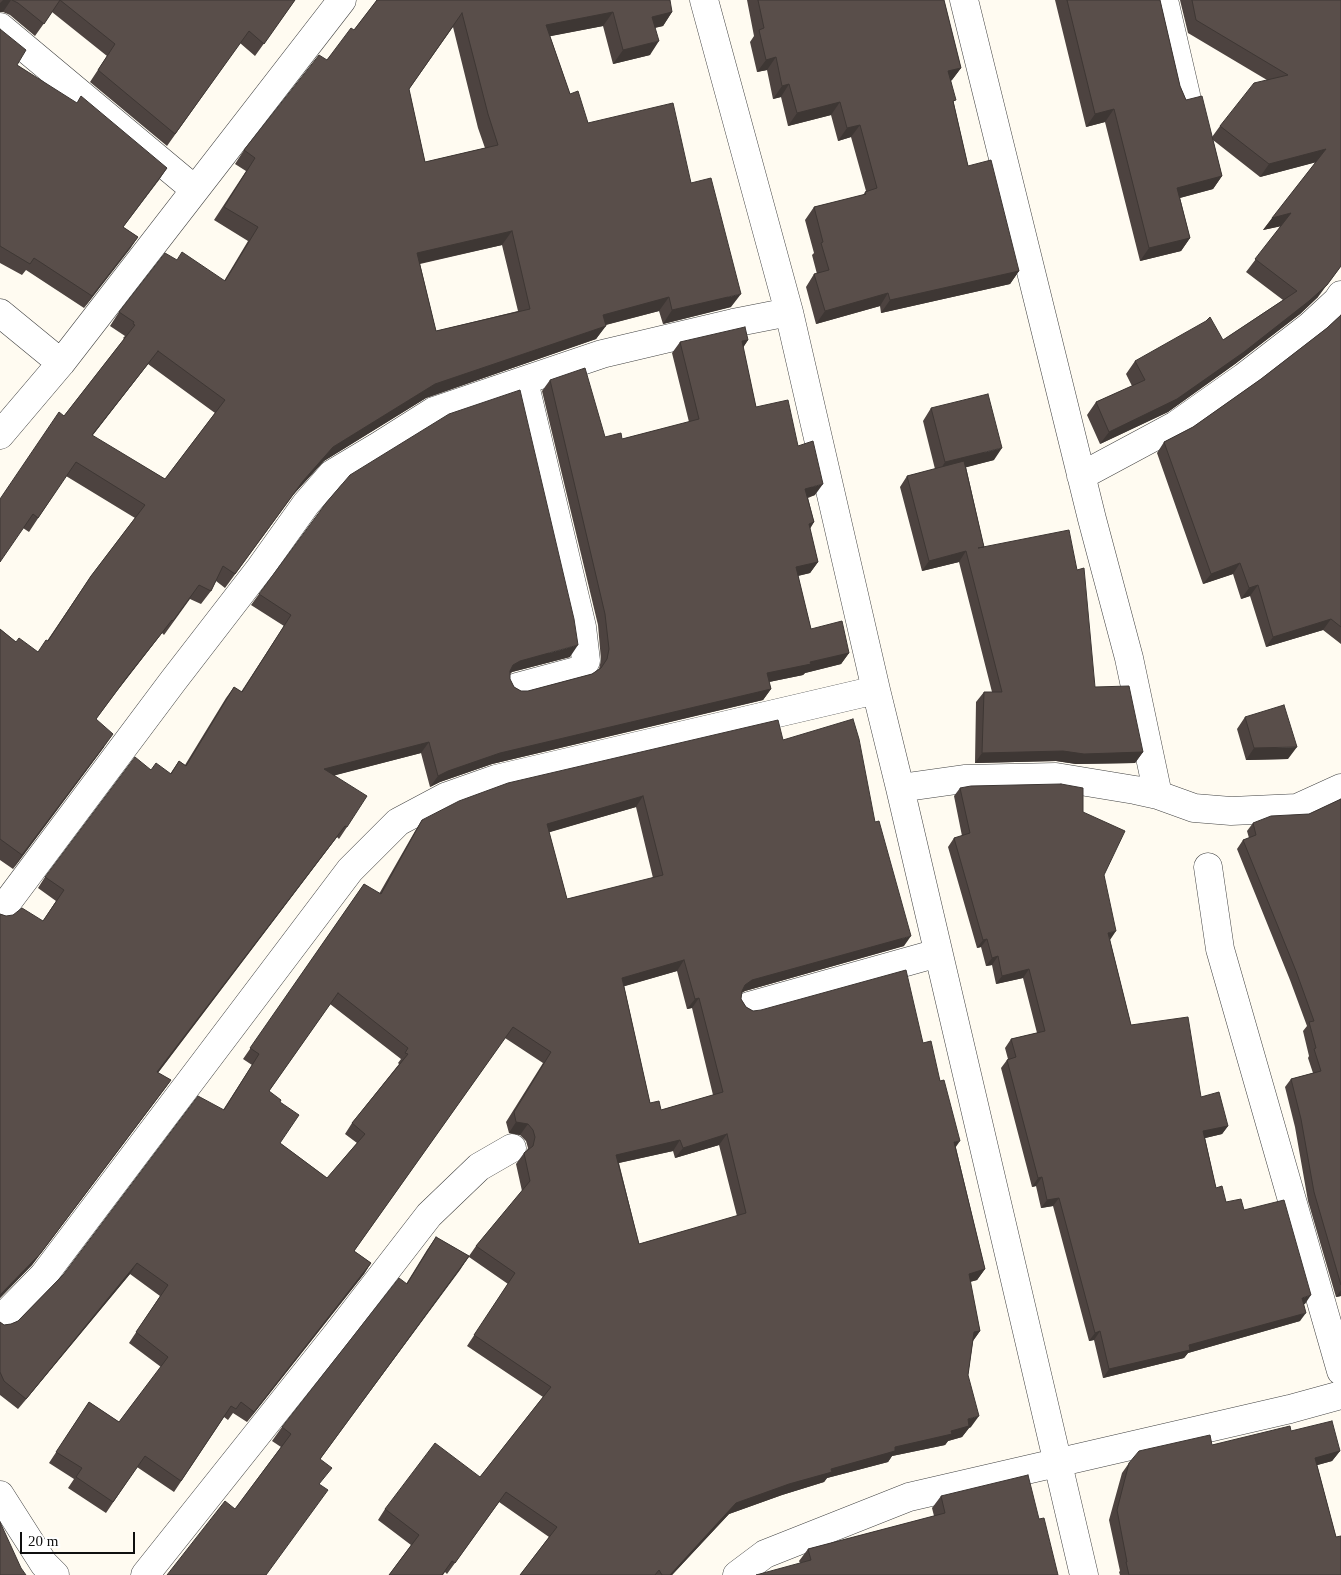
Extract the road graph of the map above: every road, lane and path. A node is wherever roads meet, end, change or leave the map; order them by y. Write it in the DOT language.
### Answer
graph roads {
  1 [pos="342,0"];
  2 [pos="704,0"];
  3 [pos="964,0"];
  4 [pos="1164,0"];
  5 [pos="0,27"];
  6 [pos="1186,94"];
  7 [pos="194,189"];
  8 [pos="1341,295"];
  9 [pos="790,312"];
  10 [pos="0,313"];
  11 [pos="61,363"];
  12 [pos="524,381"];
  13 [pos="0,435"];
  14 [pos="1081,476"];
  15 [pos="517,687"];
  16 [pos="876,690"];
  17 [pos="900,788"];
  18 [pos="1341,788"];
  19 [pos="1158,795"];
  20 [pos="1208,867"];
  21 [pos="0,912"];
  22 [pos="938,953"];
  23 [pos="749,1006"];
  24 [pos="512,1148"];
  25 [pos="0,1320"];
  26 [pos="1341,1371"];
  27 [pos="1341,1395"];
  28 [pos="1057,1463"];
  29 [pos="0,1495"];
  30 [pos="55,1575"];
  31 [pos="145,1575"];
  32 [pos="737,1575"];
  33 [pos="1084,1575"];
  1 -- 7 [label="street"];
  2 -- 9 [label="street"];
  3 -- 14 [label="street"];
  4 -- 6 [label="street"];
  5 -- 7 [label="street"];
  7 -- 11 [label="street"];
  8 -- 14 [label="street"];
  9 -- 12 [label="street"];
  9 -- 16 [label="street"];
  10 -- 11 [label="street"];
  11 -- 13 [label="street"];
  12 -- 15 [label="street"];
  12 -- 21 [label="street"];
  14 -- 19 [label="street"];
  16 -- 17 [label="street"];
  16 -- 25 [label="street"];
  17 -- 19 [label="street"];
  17 -- 22 [label="street"];
  18 -- 19 [label="street"];
  20 -- 26 [label="street"];
  22 -- 23 [label="street"];
  22 -- 28 [label="street"];
  24 -- 31 [label="street"];
  27 -- 28 [label="street"];
  28 -- 32 [label="street"];
  28 -- 33 [label="street"];
  29 -- 30 [label="street"];
}
